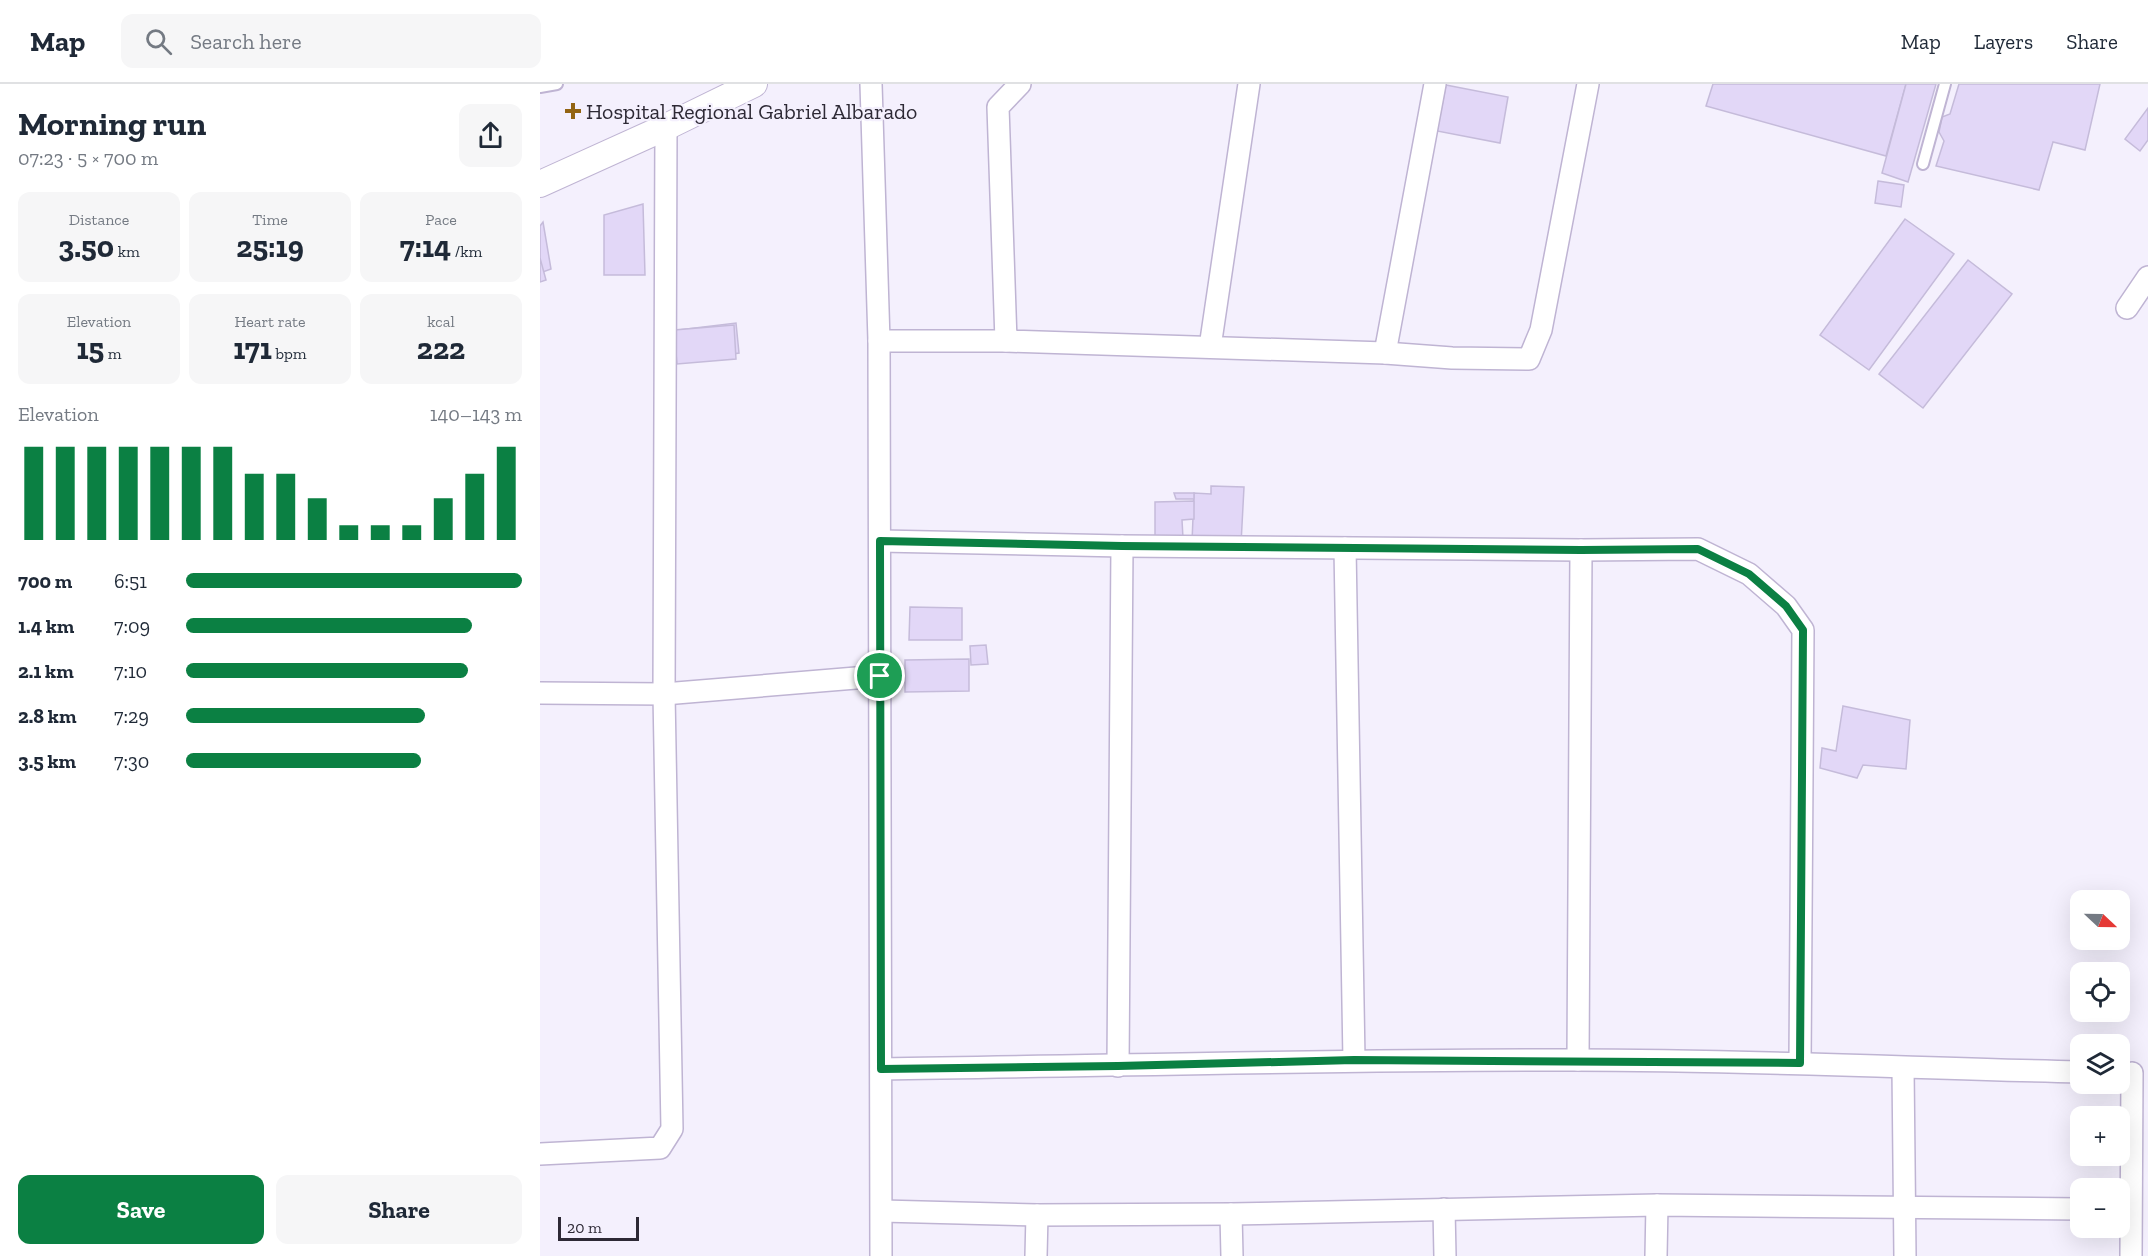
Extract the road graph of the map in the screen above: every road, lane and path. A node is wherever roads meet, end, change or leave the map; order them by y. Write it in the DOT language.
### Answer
graph roads {
  1 [pos="557,84"];
  2 [pos="754,84"];
  3 [pos="871,84"];
  4 [pos="1020,84"];
  5 [pos="1249,84"];
  6 [pos="1435,84"];
  7 [pos="1588,84"];
  8 [pos="1945,84"];
  9 [pos="540,87"];
  10 [pos="666,128"];
  11 [pos="1923,164"];
  12 [pos="540,184"];
  13 [pos="2148,277"];
  14 [pos="2127,308"];
  15 [pos="879,341"];
  16 [pos="1006,341"];
  17 [pos="1210,347"];
  18 [pos="1385,353"];
  19 [pos="880,541"];
  20 [pos="1122,546"];
  21 [pos="1345,548"];
  22 [pos="1581,550"];
  23 [pos="880,676"];
  24 [pos="540,693"];
  25 [pos="664,694"];
  26 [pos="1354,1060"];
  27 [pos="1578,1060"];
  28 [pos="1800,1063"];
  29 [pos="1118,1066"];
  30 [pos="1903,1068"];
  31 [pos="881,1069"];
  32 [pos="2070,1072"];
  33 [pos="2133,1072"];
  34 [pos="540,1154"];
  35 [pos="2127,1178"];
  36 [pos="1657,1205"];
  37 [pos="1905,1206"];
  38 [pos="1444,1209"];
  39 [pos="2070,1209"];
  40 [pos="882,1211"];
  41 [pos="1231,1214"];
  42 [pos="1036,1215"];
  43 [pos="2129,1238"];
  44 [pos="881,1256"];
  45 [pos="1036,1256"];
  46 [pos="1232,1256"];
  47 [pos="1445,1256"];
  48 [pos="1656,1256"];
  49 [pos="1905,1256"];
  50 [pos="2131,1256"];
  1 -- 9 [label="lane"];
  2 -- 10 [label="street"];
  3 -- 15 [label="street"];
  4 -- 16 [label="street"];
  5 -- 17 [label="street"];
  6 -- 18 [label="street"];
  7 -- 18 [label="street"];
  8 -- 11 [label="lane"];
  10 -- 12 [label="street"];
  10 -- 25 [label="street"];
  13 -- 14 [label="street"];
  15 -- 16 [label="street"];
  15 -- 19 [label="street"];
  16 -- 17 [label="street"];
  17 -- 18 [label="street"];
  19 -- 20 [label="street"];
  19 -- 23 [label="street"];
  20 -- 21 [label="street"];
  20 -- 29 [label="street"];
  21 -- 22 [label="street"];
  21 -- 26 [label="street"];
  22 -- 27 [label="street"];
  22 -- 28 [label="street"];
  23 -- 25 [label="street"];
  23 -- 31 [label="street"];
  24 -- 25 [label="street"];
  25 -- 34 [label="street"];
  26 -- 27 [label="street"];
  26 -- 29 [label="street"];
  27 -- 28 [label="street"];
  28 -- 30 [label="street"];
  29 -- 31 [label="street"];
  30 -- 32 [label="street"];
  30 -- 37 [label="street"];
  31 -- 40 [label="street"];
  33 -- 35 [label="street"];
  36 -- 37 [label="street"];
  36 -- 38 [label="street"];
  36 -- 48 [label="street"];
  37 -- 39 [label="street"];
  37 -- 49 [label="street"];
  38 -- 41 [label="street"];
  38 -- 47 [label="street"];
  40 -- 42 [label="street"];
  40 -- 44 [label="street"];
  41 -- 42 [label="street"];
  41 -- 46 [label="street"];
  42 -- 45 [label="street"];
  43 -- 50 [label="street"];
}
